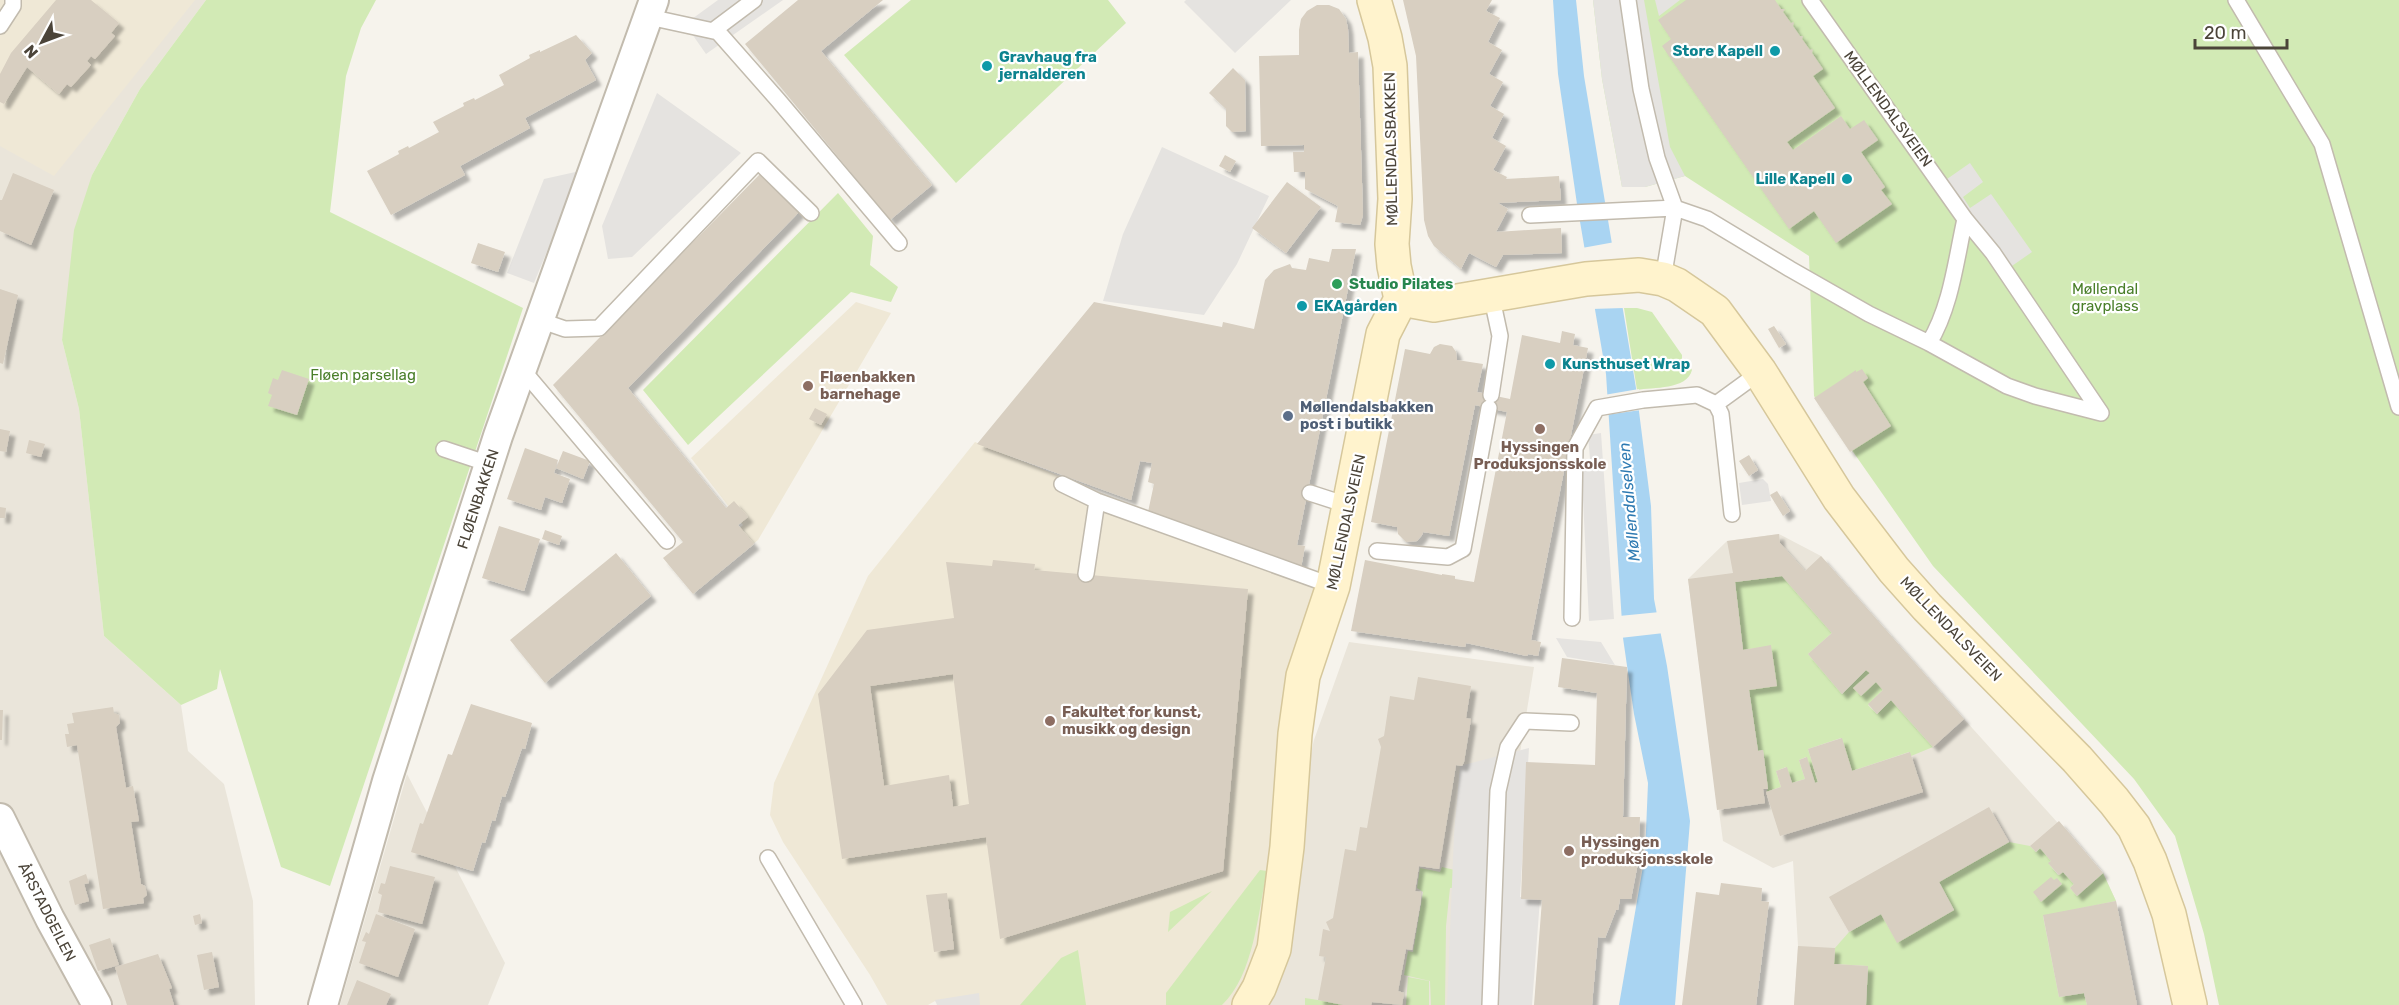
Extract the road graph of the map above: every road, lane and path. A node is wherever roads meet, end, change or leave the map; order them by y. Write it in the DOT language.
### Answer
graph roads {
  1 [pos="13,0"];
  2 [pos="754,0"];
  3 [pos="1374,0"];
  4 [pos="1628,0"];
  5 [pos="1810,0"];
  6 [pos="2236,0"];
  7 [pos="651,8"];
  8 [pos="0,26"];
  9 [pos="714,30"];
  10 [pos="1675,208"];
  11 [pos="811,213"];
  12 [pos="1530,215"];
  13 [pos="1965,219"];
  14 [pos="898,243"];
  15 [pos="1663,279"];
  16 [pos="1491,294"];
  17 [pos="1401,299"];
  18 [pos="539,320"];
  19 [pos="1929,343"];
  20 [pos="521,368"];
  21 [pos="1760,372"];
  22 [pos="1716,404"];
  23 [pos="2399,407"];
  24 [pos="444,449"];
  25 [pos="489,464"];
  26 [pos="1062,484"];
  27 [pos="1310,493"];
  28 [pos="1097,501"];
  29 [pos="1350,506"];
  30 [pos="1732,514"];
  31 [pos="667,541"];
  32 [pos="1377,551"];
  33 [pos="1086,574"];
  34 [pos="1333,586"];
  35 [pos="1572,618"];
  36 [pos="1571,723"];
  37 [pos="0,818"];
  38 [pos="768,858"];
  39 [pos="97,1005"];
  40 [pos="323,1005"];
  41 [pos="854,1005"];
  42 [pos="1249,1005"];
  43 [pos="1490,1005"];
  44 [pos="2190,1005"];
  1 -- 8 [label="lane"];
  2 -- 9 [label="lane"];
  3 -- 17 [label="street, MØLLENDALSBAKKEN"];
  4 -- 10 [label="lane"];
  5 -- 13 [label="lane, MØLLENDALSVEIEN"];
  6 -- 23 [label="lane"];
  7 -- 9 [label="lane"];
  7 -- 18 [label="street, FLØENBAKKEN"];
  9 -- 14 [label="lane"];
  10 -- 12 [label="lane"];
  10 -- 15 [label="lane"];
  10 -- 19 [label="lane, MØLLENDALSVEIEN"];
  11 -- 18 [label="lane"];
  13 -- 19 [label="lane"];
  13 -- 19 [label="lane, MØLLENDALSVEIEN"];
  15 -- 16 [label="street, MØLLENDALSVEIEN"];
  15 -- 21 [label="street, MØLLENDALSVEIEN"];
  16 -- 17 [label="street, MØLLENDALSVEIEN"];
  16 -- 32 [label="lane"];
  17 -- 29 [label="street, MØLLENDALSVEIEN"];
  18 -- 20 [label="street, FLØENBAKKEN"];
  20 -- 25 [label="street, FLØENBAKKEN"];
  20 -- 31 [label="lane"];
  21 -- 22 [label="lane"];
  21 -- 44 [label="street, MØLLENDALSVEIEN"];
  22 -- 30 [label="lane"];
  22 -- 35 [label="lane"];
  24 -- 25 [label="lane"];
  25 -- 40 [label="street, FLØENBAKKEN"];
  26 -- 28 [label="lane"];
  27 -- 29 [label="lane"];
  28 -- 33 [label="lane"];
  28 -- 34 [label="lane"];
  29 -- 34 [label="street, MØLLENDALSVEIEN"];
  34 -- 42 [label="street, MØLLENDALSVEIEN"];
  36 -- 43 [label="lane"];
  37 -- 39 [label="street, ÅRSTADGEILEN"];
  38 -- 41 [label="lane"];
}
